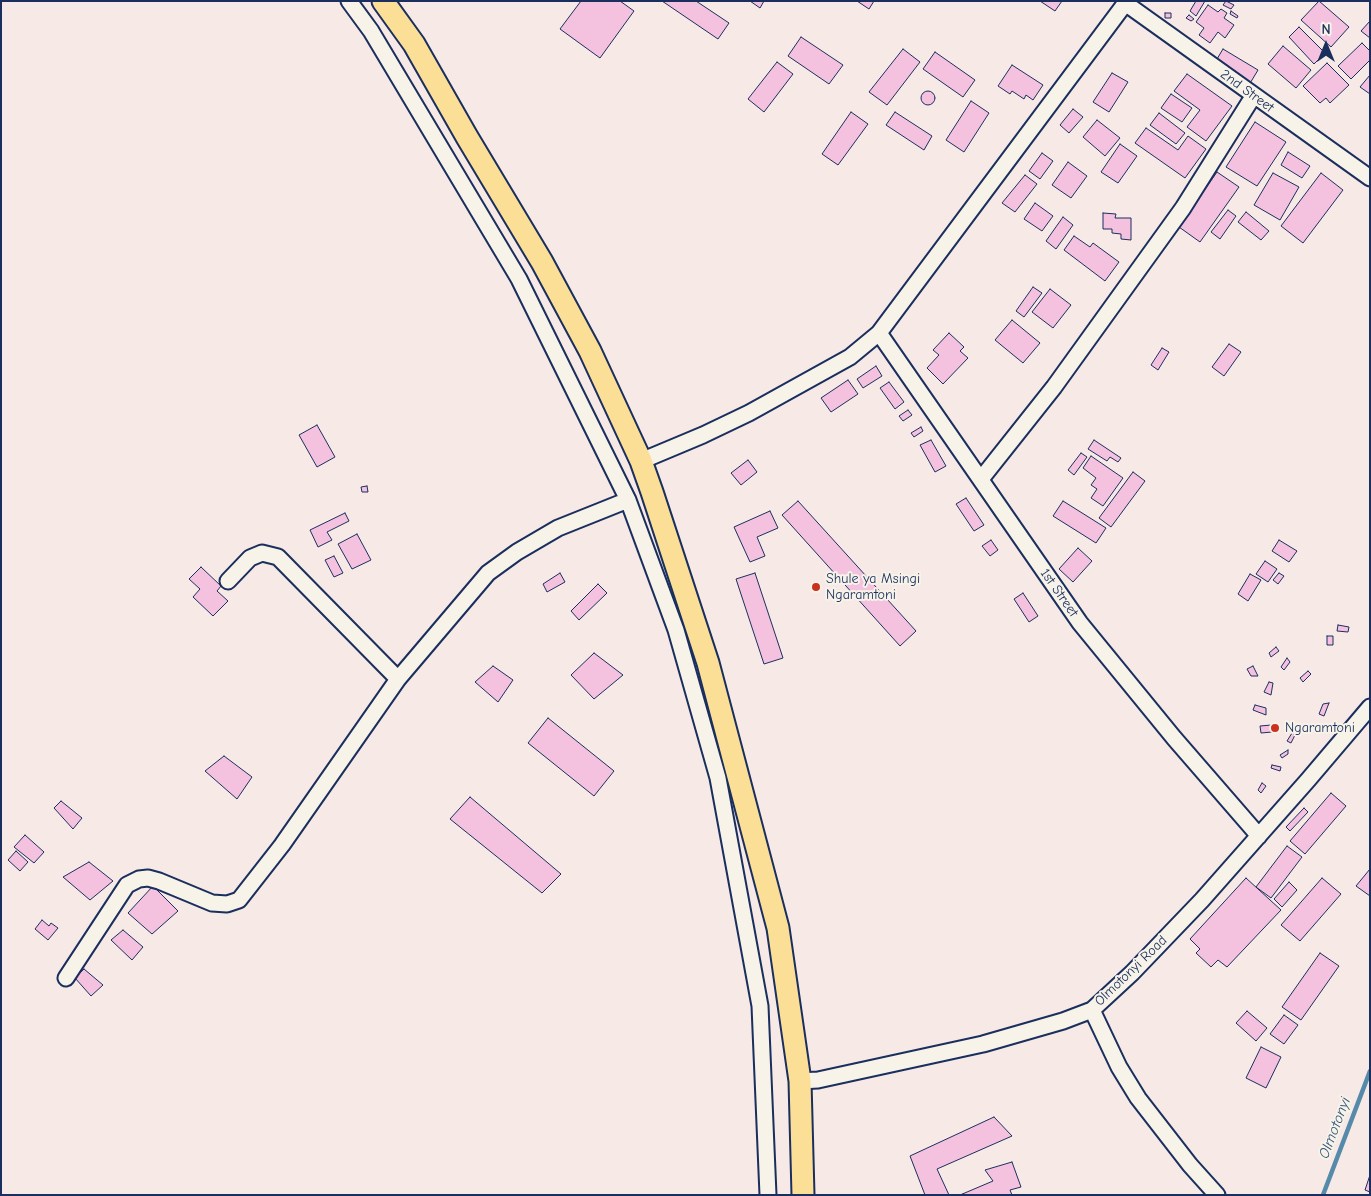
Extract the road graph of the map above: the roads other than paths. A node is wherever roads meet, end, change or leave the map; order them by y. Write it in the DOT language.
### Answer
graph roads {
  1 [pos="349,1"];
  2 [pos="383,1"];
  3 [pos="1126,2"];
  4 [pos="1254,95"];
  5 [pos="1370,178"];
  6 [pos="879,334"];
  7 [pos="641,461"];
  8 [pos="981,479"];
  9 [pos="628,500"];
  10 [pos="228,581"];
  11 [pos="398,679"];
  12 [pos="1370,707"];
  13 [pos="1259,836"];
  14 [pos="66,978"];
  15 [pos="1092,1010"];
  16 [pos="800,1081"];
  17 [pos="768,1195"];
  18 [pos="803,1195"];
  19 [pos="1217,1195"];
  1 -- 9 [label="street"];
  2 -- 7 [label="highway"];
  3 -- 4 [label="street, 2nd Street"];
  3 -- 6 [label="street"];
  4 -- 5 [label="street, 2nd Street"];
  4 -- 8 [label="street"];
  6 -- 7 [label="street"];
  6 -- 8 [label="street, 1st Street"];
  7 -- 16 [label="highway"];
  8 -- 13 [label="street, 1st Street"];
  9 -- 11 [label="street"];
  9 -- 17 [label="street"];
  10 -- 11 [label="street"];
  11 -- 14 [label="street"];
  12 -- 13 [label="street, Olmotonyi Road"];
  13 -- 15 [label="street, Olmotonyi Road"];
  15 -- 16 [label="street, Olmotonyi Road"];
  15 -- 19 [label="street"];
  16 -- 18 [label="highway"];
}
